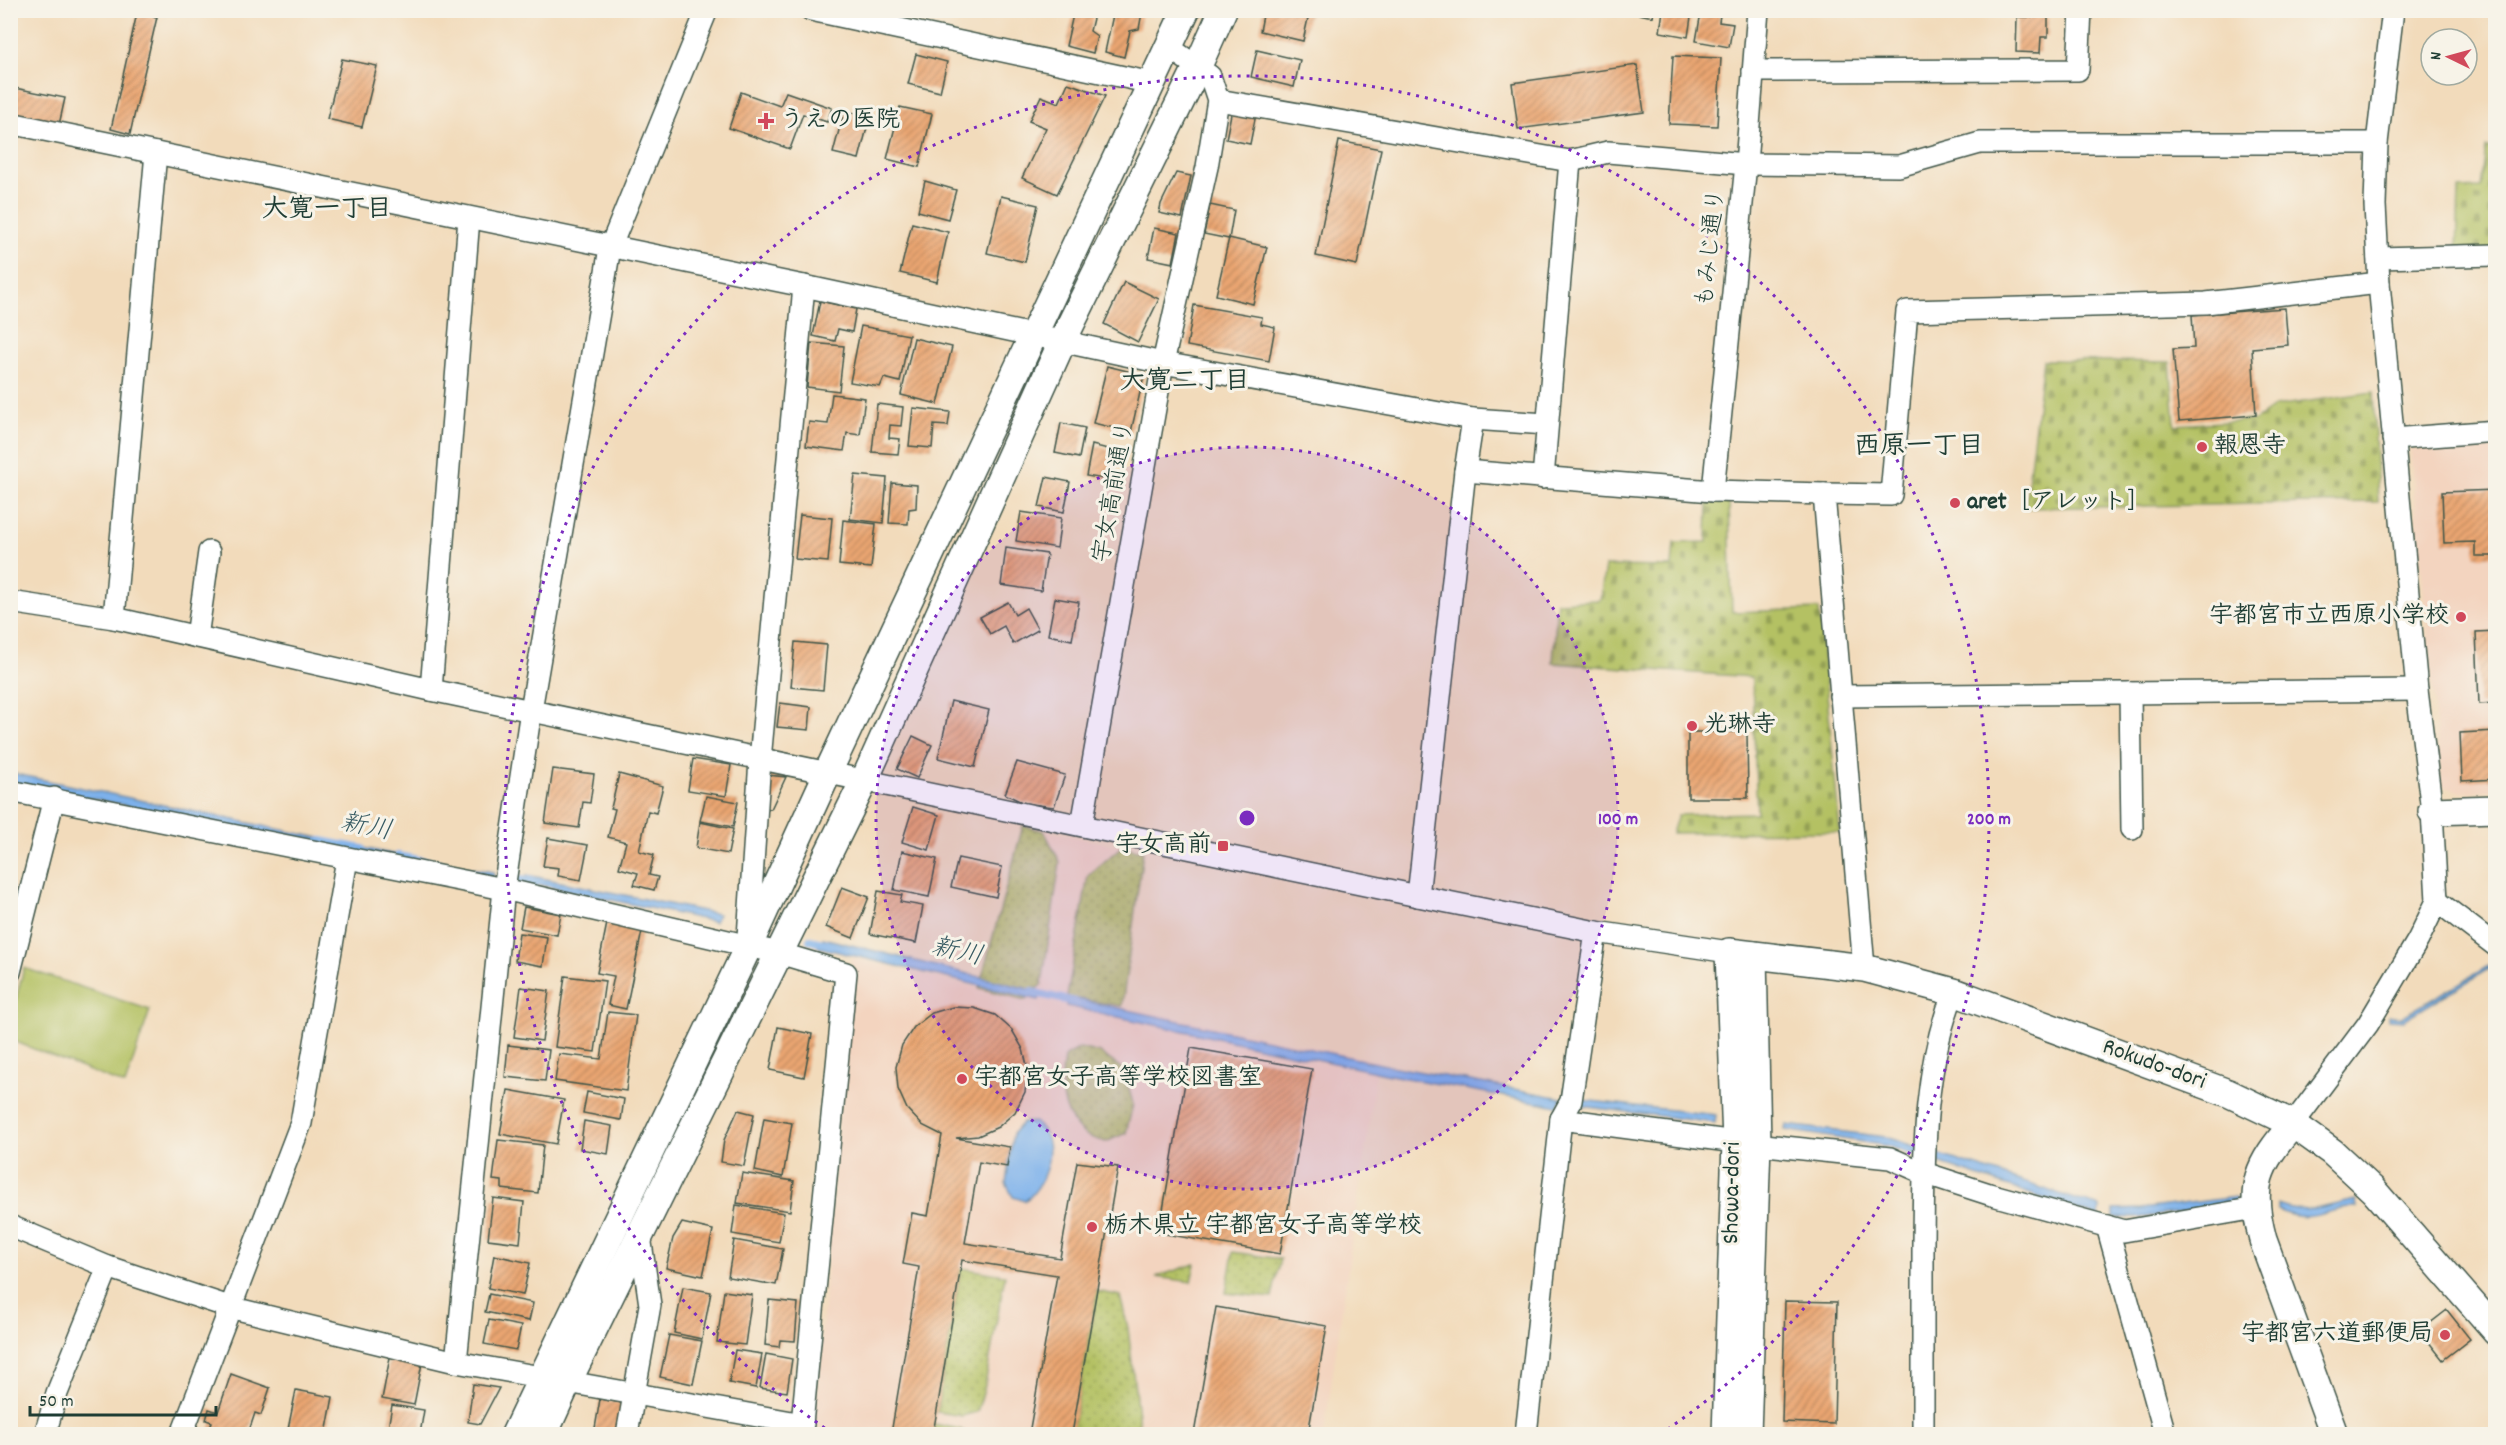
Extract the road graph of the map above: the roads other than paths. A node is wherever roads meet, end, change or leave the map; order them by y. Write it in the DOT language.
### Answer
graph roads {
  1 [pos="706,10"];
  2 [pos="811,10"];
  3 [pos="1186,10"];
  4 [pos="1223,10"];
  5 [pos="1758,10"];
  6 [pos="2081,10"];
  7 [pos="2393,10"];
  8 [pos="1170,48"];
  9 [pos="1198,66"];
  10 [pos="1753,71"];
  11 [pos="1152,83"];
  12 [pos="1218,100"];
  13 [pos="10,123"];
  14 [pos="2377,143"];
  15 [pos="156,153"];
  16 [pos="1570,161"];
  17 [pos="1746,164"];
  18 [pos="469,218"];
  19 [pos="610,248"];
  20 [pos="2496,255"];
  21 [pos="2378,258"];
  22 [pos="2379,283"];
  23 [pos="804,286"];
  24 [pos="1033,336"];
  25 [pos="1062,342"];
  26 [pos="1163,363"];
  27 [pos="1473,419"];
  28 [pos="1546,424"];
  29 [pos="2496,431"];
  30 [pos="2393,439"];
  31 [pos="1466,471"];
  32 [pos="1543,478"];
  33 [pos="1713,491"];
  34 [pos="1824,494"];
  35 [pos="209,552"];
  36 [pos="10,602"];
  37 [pos="114,618"];
  38 [pos="197,637"];
  39 [pos="431,690"];
  40 [pos="2417,690"];
  41 [pos="2130,693"];
  42 [pos="1840,696"];
  43 [pos="531,710"];
  44 [pos="760,760"];
  45 [pos="828,772"];
  46 [pos="865,779"];
  47 [pos="10,791"];
  48 [pos="54,798"];
  49 [pos="2496,808"];
  50 [pos="2432,810"];
  51 [pos="1082,825"];
  52 [pos="2132,829"];
  53 [pos="347,859"];
  54 [pos="504,889"];
  55 [pos="1418,896"];
  56 [pos="2437,901"];
  57 [pos="1596,932"];
  58 [pos="2496,946"];
  59 [pos="748,947"];
  60 [pos="779,953"];
  61 [pos="1741,954"];
  62 [pos="1864,968"];
  63 [pos="10,972"];
  64 [pos="1954,992"];
  65 [pos="1561,1119"];
  66 [pos="2293,1124"];
  67 [pos="1746,1143"];
  68 [pos="1924,1173"];
  69 [pos="2256,1208"];
  70 [pos="10,1226"];
  71 [pos="2107,1226"];
  72 [pos="640,1236"];
  73 [pos="108,1267"];
  74 [pos="229,1307"];
  75 [pos="2496,1331"];
  76 [pos="456,1362"];
  77 [pos="542,1376"];
  78 [pos="568,1381"];
  79 [pos="633,1393"];
  80 [pos="802,1429"];
  81 [pos="45,1434"];
  82 [pos="182,1434"];
  83 [pos="515,1434"];
  84 [pos="544,1434"];
  85 [pos="627,1434"];
  86 [pos="1526,1434"];
  87 [pos="1726,1434"];
  88 [pos="1747,1434"];
  89 [pos="1923,1434"];
  90 [pos="2165,1434"];
  91 [pos="2334,1434"];
  1 -- 19 [label="street"];
  2 -- 11 [label="street"];
  3 -- 8 [label="street"];
  4 -- 9 [label="street"];
  5 -- 10 [label="street, もみじ通り"];
  6 -- 10 [label="street"];
  7 -- 14 [label="street"];
  8 -- 9 [label="street"];
  8 -- 11 [label="street"];
  9 -- 12 [label="street"];
  9 -- 25 [label="street"];
  10 -- 17 [label="street, もみじ通り"];
  11 -- 24 [label="street"];
  12 -- 16 [label="street"];
  12 -- 26 [label="street, 宇女高前通り"];
  13 -- 15 [label="street"];
  14 -- 17 [label="street"];
  14 -- 21 [label="street"];
  15 -- 18 [label="street"];
  15 -- 37 [label="street"];
  16 -- 17 [label="street"];
  16 -- 28 [label="street"];
  17 -- 33 [label="street, もみじ通り"];
  18 -- 19 [label="street"];
  18 -- 39 [label="street"];
  19 -- 23 [label="street"];
  19 -- 43 [label="street"];
  20 -- 21 [label="street"];
  21 -- 22 [label="street"];
  22 -- 30 [label="street"];
  22 -- 34 [label="street"];
  23 -- 24 [label="street"];
  23 -- 44 [label="street"];
  24 -- 25 [label="street"];
  24 -- 45 [label="street"];
  25 -- 26 [label="street"];
  25 -- 46 [label="street"];
  26 -- 27 [label="street"];
  26 -- 51 [label="street, 宇女高前通り"];
  27 -- 28 [label="street"];
  27 -- 31 [label="street"];
  28 -- 32 [label="street"];
  29 -- 30 [label="street"];
  30 -- 40 [label="street"];
  31 -- 32 [label="street"];
  31 -- 55 [label="street"];
  32 -- 33 [label="street"];
  33 -- 34 [label="street"];
  34 -- 42 [label="street"];
  35 -- 38 [label="street"];
  36 -- 37 [label="street"];
  37 -- 38 [label="street"];
  38 -- 39 [label="street"];
  39 -- 43 [label="street"];
  40 -- 41 [label="street"];
  40 -- 50 [label="street"];
  41 -- 42 [label="street"];
  41 -- 52 [label="street"];
  42 -- 62 [label="street"];
  43 -- 44 [label="street"];
  43 -- 54 [label="street"];
  44 -- 45 [label="street"];
  44 -- 59 [label="street"];
  45 -- 46 [label="street"];
  45 -- 59 [label="street"];
  46 -- 51 [label="street"];
  46 -- 60 [label="street"];
  47 -- 48 [label="street"];
  48 -- 53 [label="street"];
  48 -- 63 [label="street"];
  49 -- 50 [label="street"];
  50 -- 56 [label="street"];
  51 -- 55 [label="street"];
  53 -- 54 [label="street"];
  53 -- 74 [label="street"];
  54 -- 59 [label="street"];
  54 -- 76 [label="street"];
  55 -- 57 [label="street"];
  56 -- 58 [label="street"];
  56 -- 66 [label="street"];
  57 -- 61 [label="street"];
  57 -- 65 [label="street"];
  59 -- 60 [label="street"];
  59 -- 77 [label="street"];
  60 -- 72 [label="street"];
  60 -- 80 [label="street"];
  61 -- 62 [label="street, Rokudo-dori"];
  61 -- 67 [label="street, Showa-dori"];
  62 -- 64 [label="street, Rokudo-dori"];
  64 -- 66 [label="street, Rokudo-dori"];
  64 -- 68 [label="street"];
  65 -- 67 [label="street"];
  65 -- 86 [label="street"];
  66 -- 69 [label="street"];
  66 -- 75 [label="street, Rokudo-dori"];
  67 -- 68 [label="street"];
  67 -- 87 [label="street, Showa-dori"];
  67 -- 88 [label="street, Showa-dori"];
  68 -- 71 [label="street"];
  68 -- 89 [label="street"];
  69 -- 71 [label="street"];
  69 -- 91 [label="street"];
  70 -- 73 [label="street"];
  71 -- 90 [label="street"];
  72 -- 78 [label="street"];
  72 -- 79 [label="street"];
  73 -- 74 [label="street"];
  73 -- 81 [label="street"];
  74 -- 76 [label="street"];
  74 -- 82 [label="street"];
  76 -- 77 [label="street"];
  77 -- 78 [label="street"];
  77 -- 83 [label="street"];
  78 -- 79 [label="street"];
  78 -- 84 [label="street"];
  79 -- 80 [label="street"];
  79 -- 85 [label="street"];
}
